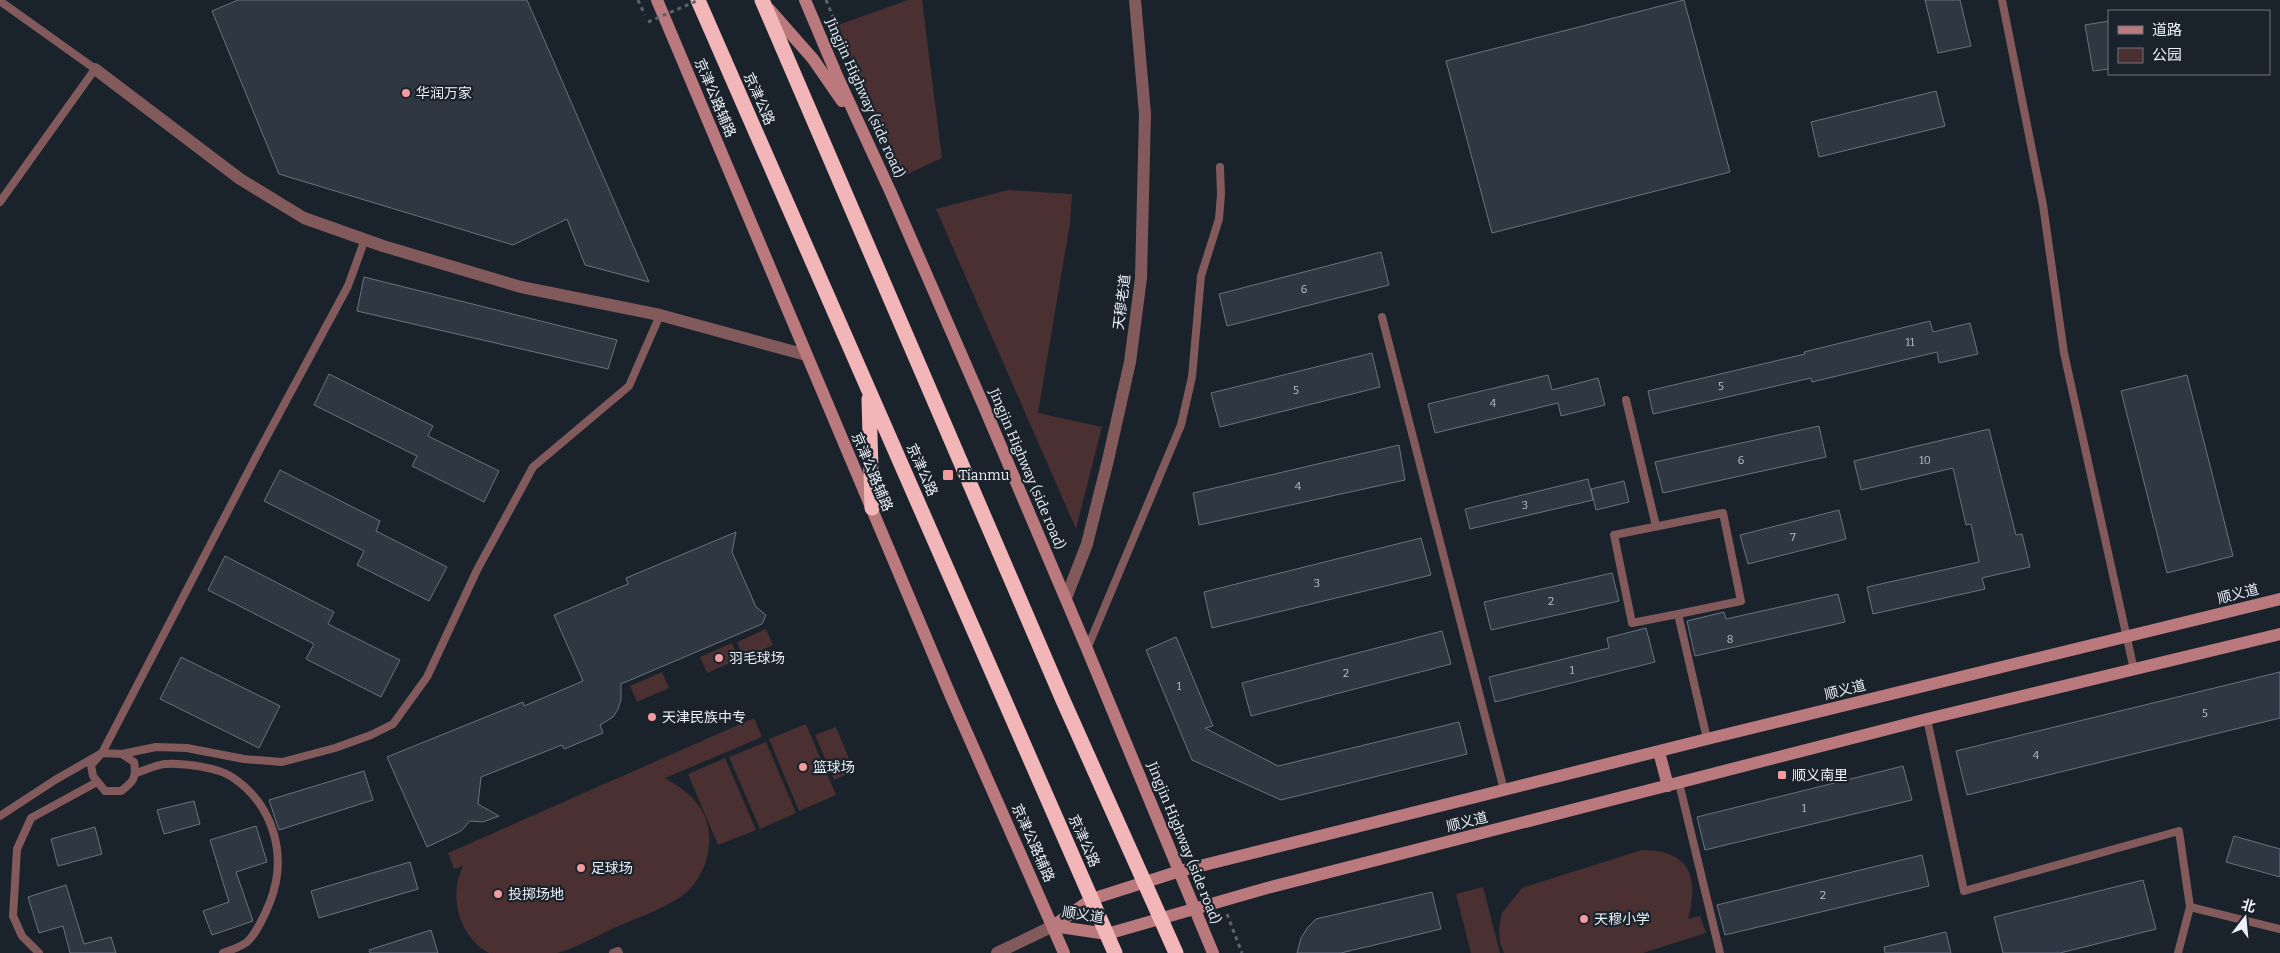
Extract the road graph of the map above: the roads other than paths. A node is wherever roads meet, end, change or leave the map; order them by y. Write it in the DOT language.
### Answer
graph roads {
  1 [pos="657,0"];
  2 [pos="698,0"];
  3 [pos="805,0"];
  4 [pos="1135,0"];
  5 [pos="2002,0"];
  6 [pos="0,1"];
  7 [pos="762,1"];
  8 [pos="98,71"];
  9 [pos="869,143"];
  10 [pos="1220,167"];
  11 [pos="0,202"];
  12 [pos="365,239"];
  13 [pos="660,315"];
  14 [pos="1382,317"];
  15 [pos="806,355"];
  16 [pos="869,390"];
  17 [pos="1626,400"];
  18 [pos="872,508"];
  19 [pos="1656,526"];
  20 [pos="1066,598"];
  21 [pos="2280,599"];
  22 [pos="1678,614"];
  23 [pos="2280,634"];
  24 [pos="2127,637"];
  25 [pos="1088,649"];
  26 [pos="2134,670"];
  27 [pos="1927,720"];
  28 [pos="1707,739"];
  29 [pos="1660,752"];
  30 [pos="102,753"];
  31 [pos="122,754"];
  32 [pos="136,773"];
  33 [pos="97,782"];
  34 [pos="1674,784"];
  35 [pos="1504,790"];
  36 [pos="0,816"];
  37 [pos="1180,871"];
  38 [pos="1145,881"];
  39 [pos="1092,899"];
  40 [pos="2190,908"];
  41 [pos="1195,909"];
  42 [pos="1162,918"];
  43 [pos="1053,926"];
  44 [pos="2280,929"];
  45 [pos="1107,934"];
  46 [pos="39,953"];
  47 [pos="223,953"];
  48 [pos="612,953"];
  49 [pos="619,953"];
  50 [pos="997,953"];
  51 [pos="1064,953"];
  52 [pos="1115,953"];
  53 [pos="1176,953"];
  54 [pos="1213,953"];
  55 [pos="1720,953"];
  56 [pos="2178,953"];
  1 -- 15 [label="street, 京津公路辅路"];
  2 -- 16 [label="highway, 京津公路"];
  3 -- 9 [label="street, Jingjin Highway (side road)"];
  4 -- 20 [label="street, 天穆老道"];
  5 -- 24 [label="lane"];
  6 -- 8 [label="lane"];
  7 -- 9 [label="street"];
  7 -- 38 [label="highway"];
  8 -- 11 [label="lane"];
  8 -- 12 [label="street"];
  9 -- 20 [label="street, Jingjin Highway (side road)"];
  10 -- 25 [label="lane"];
  12 -- 13 [label="street"];
  12 -- 30 [label="lane"];
  13 -- 15 [label="street"];
  13 -- 31 [label="lane"];
  14 -- 35 [label="lane"];
  15 -- 18 [label="street, 京津公路辅路"];
  16 -- 18 [label="highway"];
  16 -- 39 [label="highway, 京津公路"];
  17 -- 19 [label="lane"];
  18 -- 43 [label="street, 京津公路辅路"];
  19 -- 22 [label="lane"];
  19 -- 22 [label="lane"];
  20 -- 25 [label="street, Jingjin Highway (side road)"];
  21 -- 24 [label="street, 顺义道"];
  22 -- 28 [label="lane"];
  23 -- 26 [label="street, 顺义道"];
  24 -- 26 [label="lane"];
  24 -- 28 [label="street, 顺义道"];
  25 -- 37 [label="street, Jingjin Highway (side road)"];
  26 -- 27 [label="street, 顺义道"];
  27 -- 34 [label="street, 顺义道"];
  27 -- 40 [label="lane"];
  28 -- 29 [label="street, 顺义道"];
  29 -- 34 [label="street"];
  29 -- 35 [label="street, 顺义道"];
  30 -- 31 [label="lane"];
  30 -- 33 [label="lane"];
  30 -- 36 [label="lane"];
  31 -- 32 [label="lane"];
  32 -- 33 [label="lane"];
  32 -- 47 [label="lane"];
  33 -- 46 [label="lane"];
  34 -- 41 [label="street, 顺义道"];
  34 -- 55 [label="lane"];
  35 -- 37 [label="street, 顺义道"];
  37 -- 38 [label="street, 顺义道"];
  37 -- 41 [label="street, Jingjin Highway (side road)"];
  38 -- 39 [label="street, 顺义道"];
  38 -- 42 [label="highway"];
  39 -- 43 [label="street, 顺义道"];
  39 -- 45 [label="highway, 京津公路"];
  40 -- 44 [label="lane"];
  40 -- 56 [label="lane"];
  41 -- 42 [label="street, 顺义道"];
  41 -- 54 [label="street, Jingjin Highway (side road)"];
  42 -- 45 [label="street, 顺义道"];
  42 -- 53 [label="highway"];
  43 -- 45 [label="street, 顺义道"];
  43 -- 50 [label="street"];
  43 -- 51 [label="street, 京津公路辅路"];
  45 -- 52 [label="highway, 京津公路"];
  48 -- 49 [label="lane"];
}
